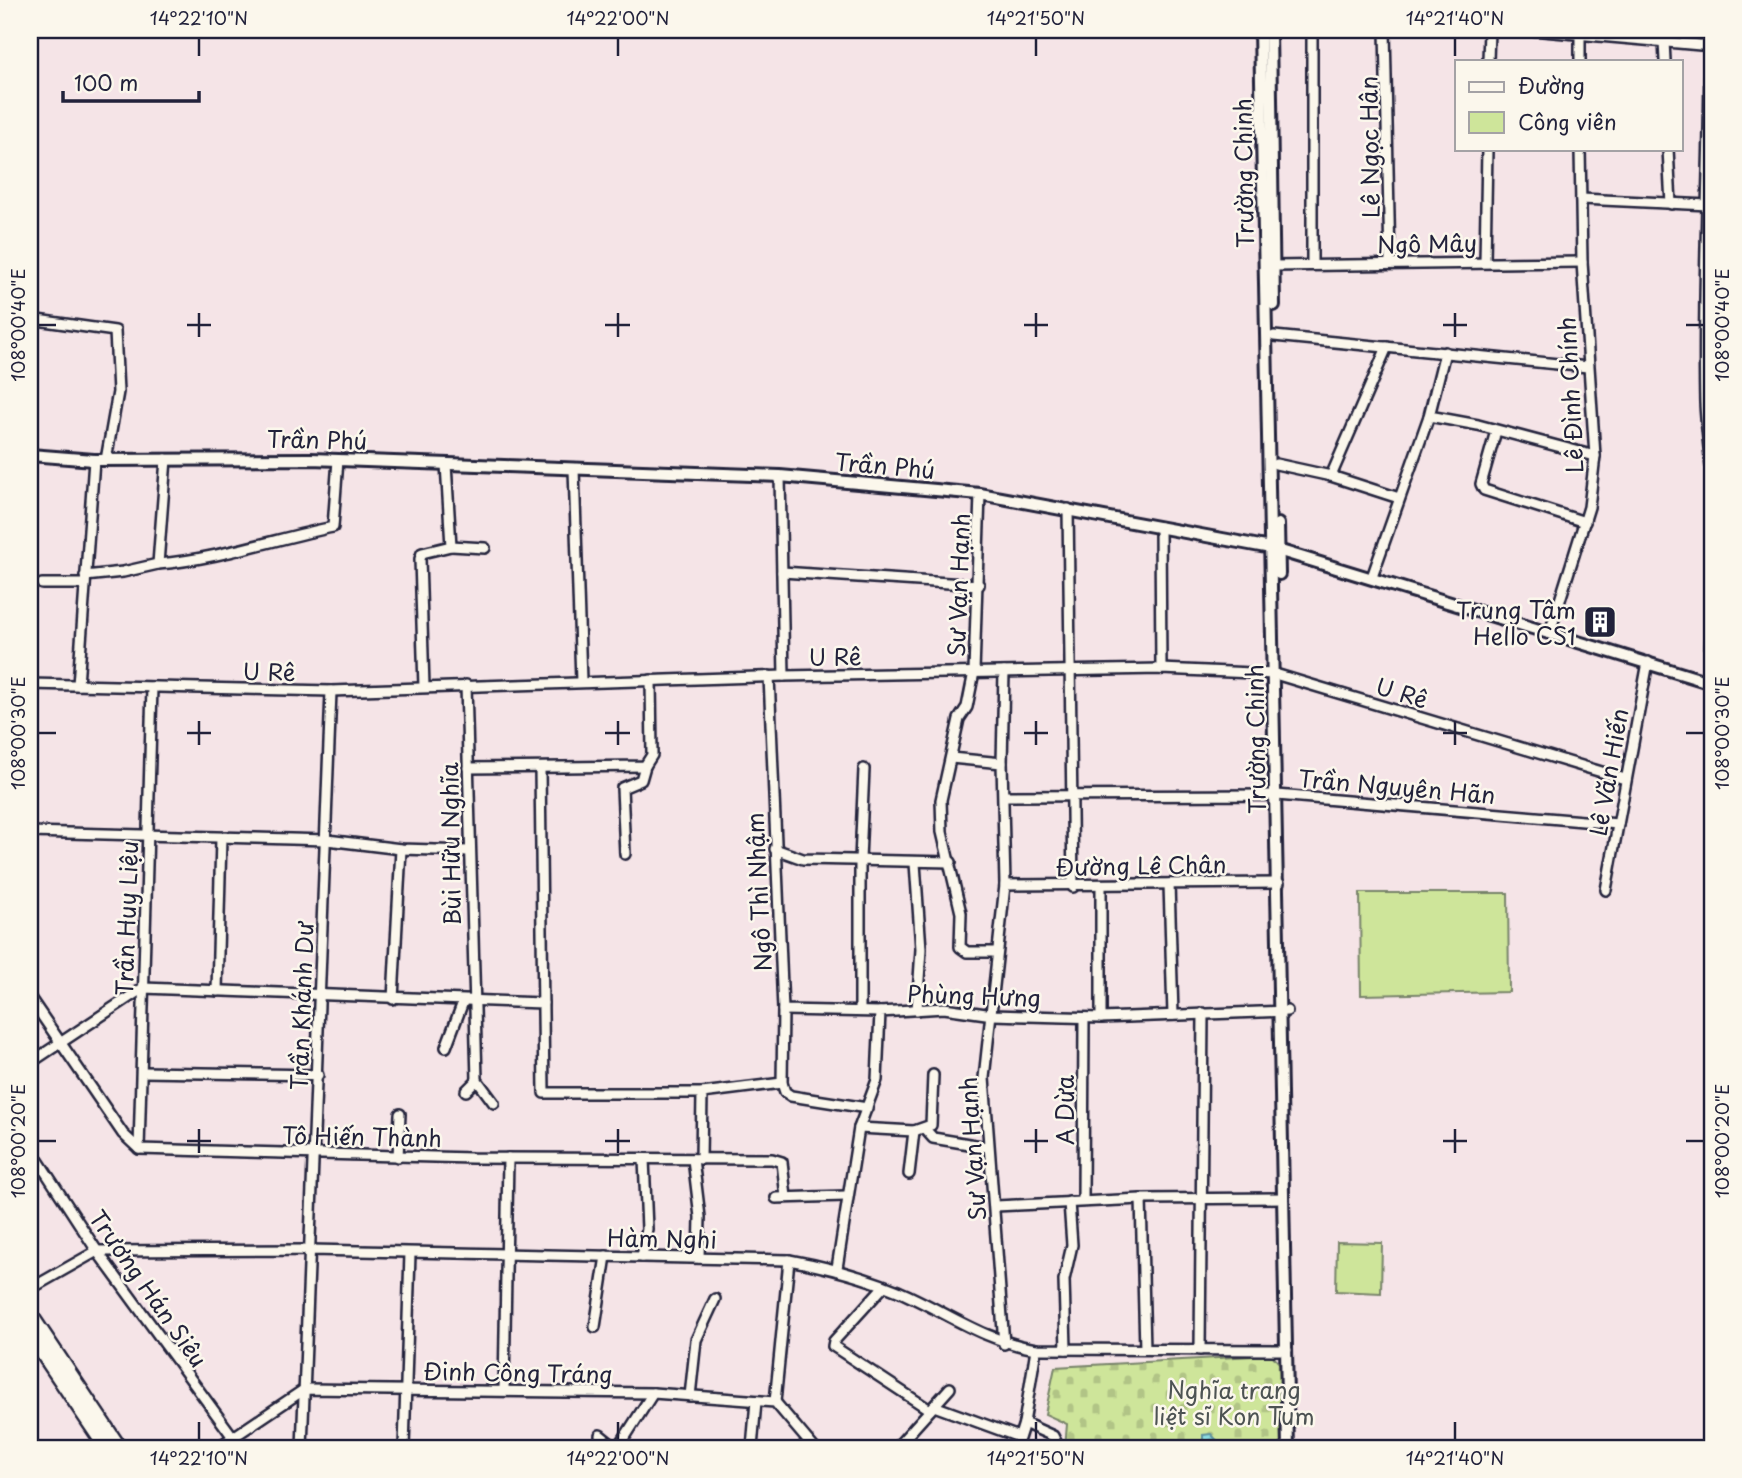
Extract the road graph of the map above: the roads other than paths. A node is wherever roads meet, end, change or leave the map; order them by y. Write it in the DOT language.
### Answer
graph roads {
  1 [pos="1260,30"];
  2 [pos="1270,30"];
  3 [pos="1312,30"];
  4 [pos="1385,30"];
  5 [pos="1489,30"];
  6 [pos="1531,30"];
  7 [pos="1710,30"];
  8 [pos="1580,34"];
  9 [pos="1664,41"];
  10 [pos="1711,46"];
  11 [pos="1488,60"];
  12 [pos="1580,60"];
  13 [pos="1664,60"];
  14 [pos="1487,150"];
  15 [pos="1580,150"];
  16 [pos="1668,150"];
  17 [pos="1580,199"];
  18 [pos="1671,204"];
  19 [pos="1709,205"];
  20 [pos="1485,262"];
  21 [pos="1582,262"];
  22 [pos="1390,263"];
  23 [pos="1312,264"];
  24 [pos="1273,266"];
  25 [pos="30,319"];
  26 [pos="1274,336"];
  27 [pos="1387,347"];
  28 [pos="1445,352"];
  29 [pos="1588,367"];
  30 [pos="1429,416"];
  31 [pos="1496,431"];
  32 [pos="1711,441"];
  33 [pos="30,455"];
  34 [pos="1595,456"];
  35 [pos="166,458"];
  36 [pos="94,460"];
  37 [pos="106,460"];
  38 [pos="338,460"];
  39 [pos="446,464"];
  40 [pos="1276,464"];
  41 [pos="574,468"];
  42 [pos="780,476"];
  43 [pos="1331,477"];
  44 [pos="1712,483"];
  45 [pos="980,494"];
  46 [pos="1399,498"];
  47 [pos="1068,509"];
  48 [pos="1585,522"];
  49 [pos="1160,527"];
  50 [pos="451,546"];
  51 [pos="485,548"];
  52 [pos="1275,549"];
  53 [pos="158,564"];
  54 [pos="782,572"];
  55 [pos="1372,577"];
  56 [pos="85,580"];
  57 [pos="42,584"];
  58 [pos="979,586"];
  59 [pos="1712,615"];
  60 [pos="1550,632"];
  61 [pos="1648,662"];
  62 [pos="1161,669"];
  63 [pos="1068,671"];
  64 [pos="974,673"];
  65 [pos="1003,673"];
  66 [pos="1278,675"];
  67 [pos="769,676"];
  68 [pos="784,676"];
  69 [pos="652,680"];
  70 [pos="580,681"];
  71 [pos="1711,682"];
  72 [pos="30,684"];
  73 [pos="78,685"];
  74 [pos="466,685"];
  75 [pos="152,687"];
  76 [pos="424,687"];
  77 [pos="331,691"];
  78 [pos="951,758"];
  79 [pos="1002,763"];
  80 [pos="645,766"];
  81 [pos="468,768"];
  82 [pos="540,769"];
  83 [pos="864,769"];
  84 [pos="1625,779"];
  85 [pos="1004,796"];
  86 [pos="1281,796"];
  87 [pos="1071,797"];
  88 [pos="1618,824"];
  89 [pos="30,832"];
  90 [pos="148,834"];
  91 [pos="221,838"];
  92 [pos="327,840"];
  93 [pos="401,849"];
  94 [pos="775,849"];
  95 [pos="469,851"];
  96 [pos="625,854"];
  97 [pos="860,860"];
  98 [pos="951,862"];
  99 [pos="915,863"];
  100 [pos="1279,883"];
  101 [pos="1169,884"];
  102 [pos="1005,885"];
  103 [pos="1101,886"];
  104 [pos="1073,887"];
  105 [pos="1606,890"];
  106 [pos="997,951"];
  107 [pos="143,988"];
  108 [pos="217,991"];
  109 [pos="321,997"];
  110 [pos="30,998"];
  111 [pos="393,999"];
  112 [pos="468,1002"];
  113 [pos="543,1003"];
  114 [pos="783,1010"];
  115 [pos="917,1010"];
  116 [pos="860,1011"];
  117 [pos="1284,1011"];
  118 [pos="880,1012"];
  119 [pos="1203,1013"];
  120 [pos="993,1015"];
  121 [pos="1172,1015"];
  122 [pos="1084,1018"];
  123 [pos="1101,1018"];
  124 [pos="60,1042"];
  125 [pos="446,1047"];
  126 [pos="30,1063"];
  127 [pos="142,1072"];
  128 [pos="318,1075"];
  129 [pos="933,1075"];
  130 [pos="477,1080"];
  131 [pos="782,1083"];
  132 [pos="466,1091"];
  133 [pos="702,1093"];
  134 [pos="494,1103"];
  135 [pos="867,1108"];
  136 [pos="400,1114"];
  137 [pos="859,1128"];
  138 [pos="925,1129"];
  139 [pos="914,1131"];
  140 [pos="30,1147"];
  141 [pos="987,1147"];
  142 [pos="139,1149"];
  143 [pos="314,1155"];
  144 [pos="398,1157"];
  145 [pos="508,1158"];
  146 [pos="644,1159"];
  147 [pos="697,1159"];
  148 [pos="909,1174"];
  149 [pos="846,1196"];
  150 [pos="1202,1198"];
  151 [pos="1283,1198"];
  152 [pos="1141,1199"];
  153 [pos="1083,1201"];
  154 [pos="1069,1202"];
  155 [pos="996,1206"];
  156 [pos="310,1250"];
  157 [pos="97,1251"];
  158 [pos="410,1253"];
  159 [pos="507,1254"];
  160 [pos="606,1256"];
  161 [pos="642,1257"];
  162 [pos="699,1258"];
  163 [pos="789,1260"];
  164 [pos="837,1268"];
  165 [pos="884,1286"];
  166 [pos="30,1289"];
  167 [pos="715,1299"];
  168 [pos="30,1315"];
  169 [pos="595,1327"];
  170 [pos="30,1334"];
  171 [pos="1004,1344"];
  172 [pos="1036,1349"];
  173 [pos="1066,1349"];
  174 [pos="1145,1349"];
  175 [pos="1200,1350"];
  176 [pos="1287,1350"];
  177 [pos="950,1388"];
  178 [pos="305,1389"];
  179 [pos="408,1390"];
  180 [pos="504,1390"];
  181 [pos="653,1393"];
  182 [pos="690,1396"];
  183 [pos="756,1401"];
  184 [pos="775,1402"];
  185 [pos="932,1408"];
  186 [pos="1024,1423"];
  187 [pos="600,1435"];
  188 [pos="1019,1437"];
  189 [pos="233,1438"];
  190 [pos="107,1448"];
  191 [pos="119,1448"];
  192 [pos="216,1448"];
  193 [pos="241,1448"];
  194 [pos="302,1448"];
  195 [pos="404,1448"];
  196 [pos="617,1448"];
  197 [pos="752,1448"];
  198 [pos="814,1448"];
  199 [pos="896,1448"];
  200 [pos="1016,1448"];
  201 [pos="1059,1448"];
  202 [pos="1288,1448"];
  203 [pos="1293,1448"];
  1 -- 52 [label="street, Trường Chinh"];
  2 -- 24 [label="street, Trường Chinh"];
  3 -- 23 [label="street"];
  4 -- 22 [label="street, Lê Ngọc Hân"];
  5 -- 11 [label="street"];
  6 -- 8 [label="street"];
  7 -- 10 [label="street"];
  8 -- 9 [label="street"];
  8 -- 12 [label="street"];
  9 -- 10 [label="street"];
  9 -- 13 [label="street"];
  10 -- 19 [label="street"];
  14 -- 20 [label="street"];
  15 -- 17 [label="street, Lê Đình Chính"];
  16 -- 18 [label="street"];
  17 -- 18 [label="street"];
  17 -- 21 [label="street, Lê Đình Chính"];
  18 -- 19 [label="street"];
  19 -- 32 [label="street"];
  20 -- 21 [label="street, Ngô Mây"];
  20 -- 22 [label="street, Ngô Mây"];
  21 -- 29 [label="street, Lê Đình Chính"];
  22 -- 23 [label="street, Ngô Mây"];
  23 -- 24 [label="street, Ngô Mây"];
  24 -- 26 [label="street, Trường Chinh"];
  25 -- 37 [label="street"];
  26 -- 27 [label="street"];
  26 -- 40 [label="street, Trường Chinh"];
  27 -- 28 [label="street"];
  27 -- 43 [label="street"];
  28 -- 29 [label="street"];
  28 -- 30 [label="street"];
  29 -- 34 [label="street, Lê Đình Chính"];
  30 -- 31 [label="street"];
  30 -- 46 [label="street"];
  31 -- 34 [label="street"];
  31 -- 48 [label="street"];
  32 -- 44 [label="street"];
  33 -- 36 [label="street, Trần Phú"];
  34 -- 48 [label="street, Lê Đình Chính"];
  35 -- 37 [label="street, Trần Phú"];
  35 -- 38 [label="street, Trần Phú"];
  35 -- 53 [label="street"];
  36 -- 37 [label="street, Trần Phú"];
  36 -- 56 [label="street"];
  38 -- 39 [label="street, Trần Phú"];
  38 -- 53 [label="street"];
  39 -- 41 [label="street, Trần Phú"];
  39 -- 50 [label="street"];
  40 -- 43 [label="street"];
  40 -- 52 [label="street, Trường Chinh"];
  41 -- 42 [label="street, Trần Phú"];
  41 -- 70 [label="street"];
  42 -- 45 [label="street, Trần Phú"];
  42 -- 54 [label="street"];
  43 -- 46 [label="street"];
  45 -- 47 [label="street, Trần Phú"];
  45 -- 58 [label="street, Sư Vạn Hạnh"];
  46 -- 55 [label="street"];
  47 -- 49 [label="street, Trần Phú"];
  47 -- 63 [label="street"];
  48 -- 60 [label="street, Lê Đình Chính"];
  49 -- 52 [label="street, Trần Phú"];
  49 -- 62 [label="street"];
  50 -- 51 [label="street"];
  50 -- 76 [label="street"];
  52 -- 55 [label="street, Trần Phú"];
  52 -- 66 [label="street, Trường Chinh"];
  53 -- 56 [label="street"];
  54 -- 58 [label="street"];
  54 -- 68 [label="street"];
  55 -- 60 [label="street, Trần Phú"];
  56 -- 57 [label="street"];
  56 -- 73 [label="street"];
  58 -- 64 [label="street, Sư Vạn Hạnh"];
  59 -- 71 [label="street"];
  60 -- 61 [label="street, Trần Phú"];
  61 -- 71 [label="street, Trần Phú"];
  61 -- 84 [label="street, Lê Văn Hiến"];
  62 -- 63 [label="street, U Rê"];
  62 -- 66 [label="street, U Rê"];
  63 -- 65 [label="street, U Rê"];
  63 -- 87 [label="street"];
  64 -- 65 [label="street, U Rê"];
  64 -- 68 [label="street, U Rê"];
  64 -- 78 [label="street, Sư Vạn Hạnh"];
  65 -- 79 [label="street, Sư Vạn Hạnh"];
  66 -- 84 [label="street, U Rê"];
  66 -- 86 [label="street, Trường Chinh"];
  67 -- 68 [label="street, U Rê"];
  67 -- 69 [label="street, U Rê"];
  67 -- 94 [label="street, Ngô Thì Nhậm"];
  69 -- 70 [label="street, U Rê"];
  69 -- 80 [label="street"];
  70 -- 74 [label="street, U Rê"];
  72 -- 73 [label="street, U Rê"];
  73 -- 75 [label="street, U Rê"];
  74 -- 76 [label="street, U Rê"];
  74 -- 81 [label="street, Bùi Hữu Nghĩa"];
  75 -- 77 [label="street, U Rê"];
  75 -- 90 [label="street, Trần Huy Liệu"];
  76 -- 77 [label="street, U Rê"];
  77 -- 92 [label="street, Trần Khánh Dư"];
  78 -- 79 [label="street"];
  78 -- 98 [label="street, Sư Vạn Hạnh"];
  79 -- 85 [label="street, Sư Vạn Hạnh"];
  80 -- 82 [label="street"];
  80 -- 96 [label="street"];
  81 -- 82 [label="street"];
  81 -- 95 [label="street, Bùi Hữu Nghĩa"];
  82 -- 113 [label="street"];
  83 -- 97 [label="street"];
  84 -- 88 [label="street, Lê Văn Hiến"];
  85 -- 87 [label="street, Trần Nguyên Hãn"];
  85 -- 102 [label="street, Sư Vạn Hạnh"];
  86 -- 87 [label="street, Trần Nguyên Hãn"];
  86 -- 88 [label="street, Trần Nguyên Hãn"];
  86 -- 100 [label="street, Trường Chinh"];
  86 -- 117 [label="street, Trường Chinh"];
  87 -- 104 [label="street"];
  88 -- 105 [label="street, Lê Văn Hiến"];
  89 -- 90 [label="street"];
  90 -- 91 [label="street"];
  90 -- 107 [label="street, Trần Huy Liệu"];
  91 -- 92 [label="street"];
  91 -- 108 [label="street"];
  92 -- 93 [label="street"];
  92 -- 109 [label="street, Trần Khánh Dư"];
  93 -- 95 [label="street"];
  93 -- 111 [label="street"];
  94 -- 97 [label="street"];
  94 -- 114 [label="street, Ngô Thì Nhậm"];
  95 -- 112 [label="street, Bùi Hữu Nghĩa"];
  97 -- 99 [label="street"];
  97 -- 116 [label="street"];
  98 -- 99 [label="street"];
  98 -- 106 [label="street, Sư Vạn Hạnh"];
  99 -- 115 [label="street"];
  100 -- 101 [label="street, Đường Lê Chân"];
  100 -- 117 [label="street, Trường Chinh"];
  101 -- 103 [label="street, Đường Lê Chân"];
  101 -- 121 [label="street"];
  102 -- 104 [label="street, Đường Lê Chân"];
  102 -- 106 [label="street, Sư Vạn Hạnh"];
  103 -- 104 [label="street, Đường Lê Chân"];
  103 -- 123 [label="street"];
  106 -- 120 [label="street, Sư Vạn Hạnh"];
  107 -- 108 [label="street"];
  107 -- 124 [label="street"];
  107 -- 127 [label="street, Trần Huy Liệu"];
  108 -- 109 [label="street"];
  109 -- 111 [label="street"];
  109 -- 128 [label="street, Trần Khánh Dư"];
  110 -- 124 [label="street"];
  111 -- 112 [label="street"];
  112 -- 113 [label="street"];
  112 -- 125 [label="street"];
  112 -- 130 [label="street, Bùi Hữu Nghĩa"];
  113 -- 133 [label="street"];
  114 -- 116 [label="street"];
  114 -- 131 [label="street, Ngô Thì Nhậm"];
  115 -- 118 [label="street, Phùng Hưng"];
  115 -- 120 [label="street, Phùng Hưng"];
  116 -- 118 [label="street"];
  117 -- 119 [label="street, Phùng Hưng"];
  117 -- 151 [label="street, Trường Chinh"];
  117 -- 203 [label="street, Trường Chinh"];
  118 -- 135 [label="street, Phùng Hưng"];
  119 -- 121 [label="street, Phùng Hưng"];
  119 -- 150 [label="street"];
  120 -- 122 [label="street, Phùng Hưng"];
  120 -- 141 [label="street, Sư Vạn Hạnh"];
  121 -- 123 [label="street, Phùng Hưng"];
  122 -- 123 [label="street, Phùng Hưng"];
  122 -- 153 [label="street, A Dừa"];
  124 -- 126 [label="street"];
  124 -- 142 [label="street"];
  127 -- 128 [label="street"];
  127 -- 142 [label="street, Trần Huy Liệu"];
  128 -- 143 [label="street, Trần Khánh Dư"];
  129 -- 138 [label="street"];
  130 -- 132 [label="street"];
  130 -- 134 [label="street"];
  131 -- 133 [label="street"];
  131 -- 135 [label="street"];
  133 -- 147 [label="street"];
  135 -- 137 [label="street, Phùng Hưng"];
  136 -- 144 [label="street"];
  137 -- 139 [label="street"];
  137 -- 149 [label="street, Phùng Hưng"];
  138 -- 139 [label="street"];
  138 -- 141 [label="street"];
  139 -- 148 [label="street"];
  140 -- 157 [label="street, Trương Hán Siêu"];
  141 -- 155 [label="street, Sư Vạn Hạnh"];
  142 -- 143 [label="street, Tô Hiến Thành"];
  143 -- 144 [label="street, Tô Hiến Thành"];
  143 -- 156 [label="street, Trần Khánh Dư"];
  144 -- 145 [label="street, Tô Hiến Thành"];
  145 -- 146 [label="street, Tô Hiến Thành"];
  145 -- 159 [label="street"];
  146 -- 147 [label="street, Tô Hiến Thành"];
  146 -- 161 [label="street"];
  147 -- 149 [label="street, Tô Hiến Thành"];
  147 -- 162 [label="street"];
  149 -- 164 [label="street, Phùng Hưng"];
  150 -- 151 [label="street"];
  150 -- 152 [label="street"];
  150 -- 175 [label="street"];
  151 -- 176 [label="street, Trường Chinh"];
  152 -- 153 [label="street"];
  152 -- 174 [label="street"];
  153 -- 154 [label="street"];
  154 -- 155 [label="street"];
  154 -- 173 [label="street"];
  155 -- 171 [label="street, Sư Vạn Hạnh"];
  156 -- 157 [label="street, Hàm Nghi"];
  156 -- 158 [label="street, Hàm Nghi"];
  156 -- 178 [label="street, Trần Khánh Dư"];
  157 -- 166 [label="street, Hàm Nghi"];
  157 -- 189 [label="street, Trương Hán Siêu"];
  158 -- 159 [label="street, Hàm Nghi"];
  158 -- 179 [label="street"];
  159 -- 160 [label="street, Hàm Nghi"];
  159 -- 180 [label="street"];
  160 -- 161 [label="street, Hàm Nghi"];
  160 -- 169 [label="street"];
  161 -- 162 [label="street, Hàm Nghi"];
  162 -- 163 [label="street, Hàm Nghi"];
  163 -- 164 [label="street, Hàm Nghi"];
  163 -- 184 [label="street"];
  164 -- 165 [label="street, Hàm Nghi"];
  165 -- 171 [label="street, Hàm Nghi"];
  165 -- 185 [label="street"];
  167 -- 182 [label="street"];
  168 -- 191 [label="main road"];
  170 -- 190 [label="main road"];
  171 -- 172 [label="street, Hàm Nghi"];
  172 -- 173 [label="street, Hàm Nghi"];
  172 -- 186 [label="street"];
  173 -- 174 [label="street, Hàm Nghi"];
  174 -- 175 [label="street, Hàm Nghi"];
  175 -- 176 [label="street, Hàm Nghi"];
  176 -- 202 [label="street, Trường Chinh"];
  177 -- 185 [label="street"];
  178 -- 179 [label="street, Đinh Công Tráng"];
  178 -- 189 [label="street"];
  178 -- 194 [label="street, Trần Khánh Dư"];
  179 -- 180 [label="street, Đinh Công Tráng"];
  179 -- 195 [label="street"];
  180 -- 181 [label="street, Đinh Công Tráng"];
  181 -- 182 [label="street, Đinh Công Tráng"];
  181 -- 196 [label="street"];
  182 -- 183 [label="street, Đinh Công Tráng"];
  183 -- 184 [label="street, Đinh Công Tráng"];
  183 -- 197 [label="street"];
  184 -- 198 [label="street"];
  185 -- 188 [label="street"];
  185 -- 199 [label="street"];
  186 -- 188 [label="street"];
  186 -- 201 [label="street"];
  187 -- 196 [label="street"];
  188 -- 200 [label="street"];
  189 -- 192 [label="street"];
  189 -- 193 [label="street, Trương Hán Siêu"];
}
